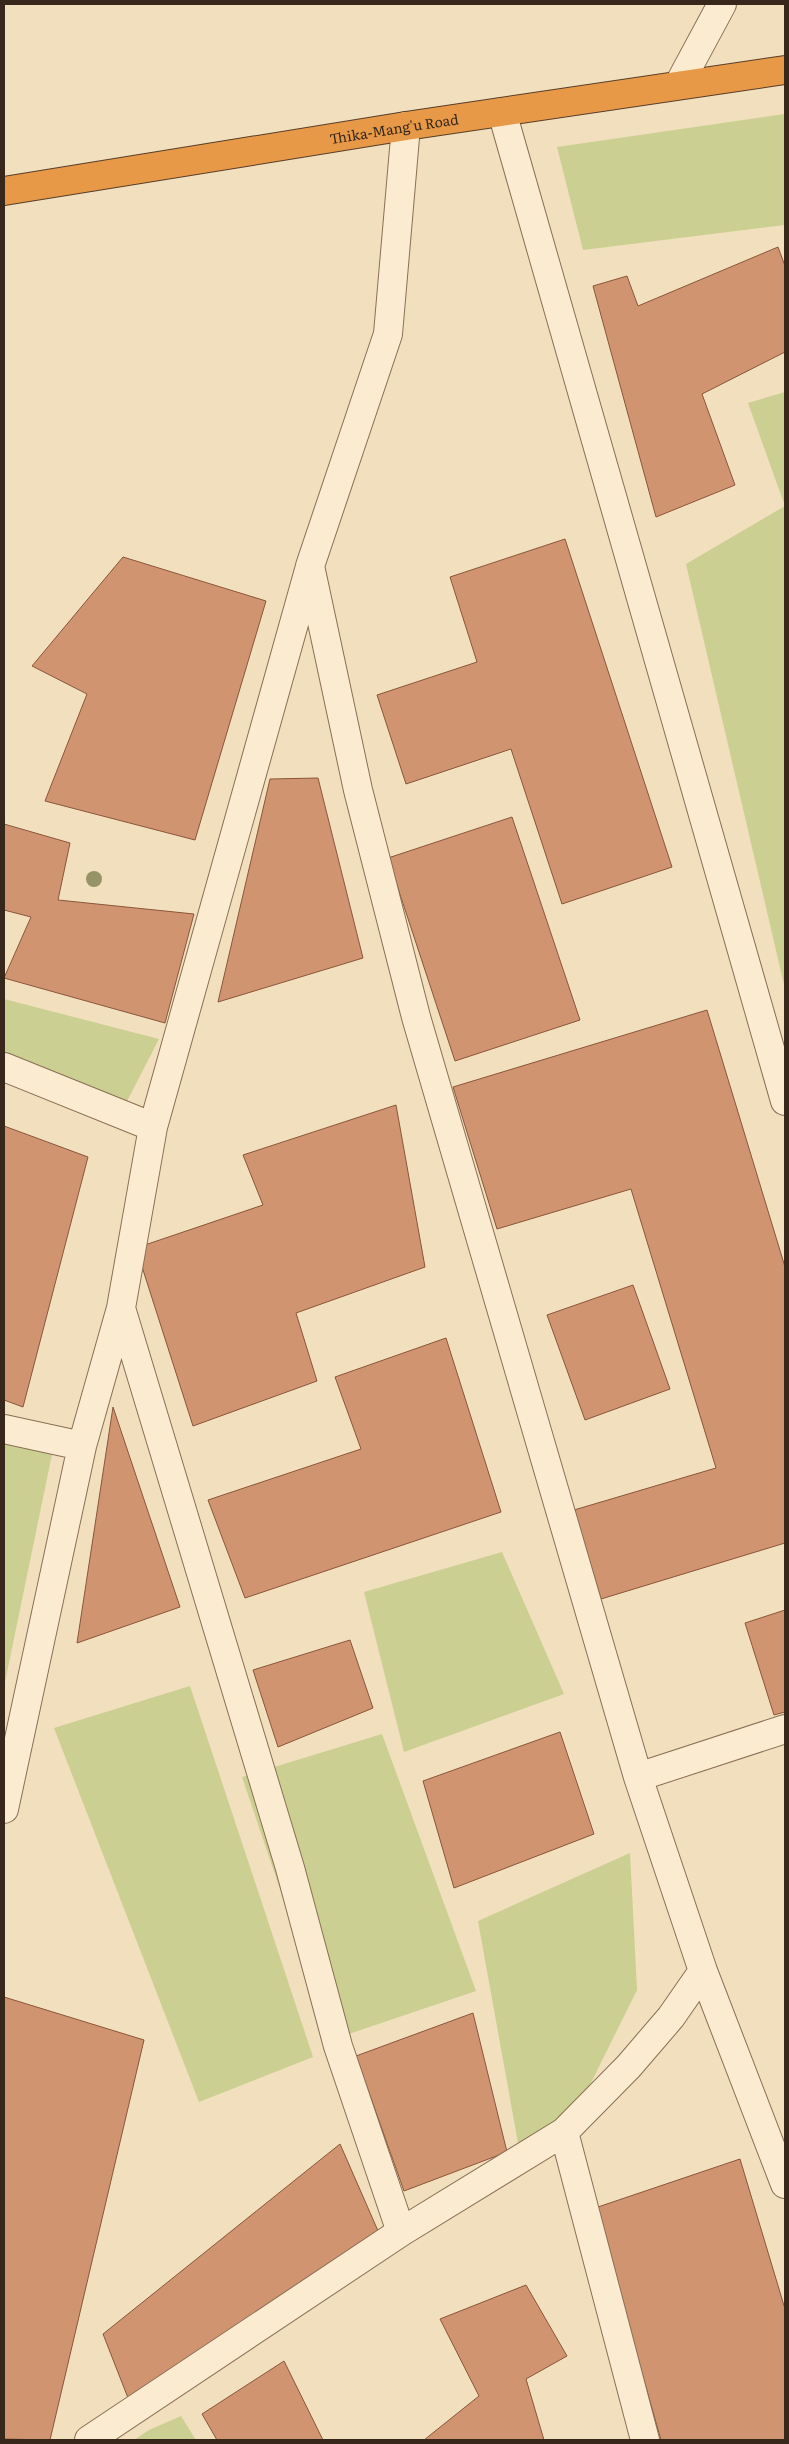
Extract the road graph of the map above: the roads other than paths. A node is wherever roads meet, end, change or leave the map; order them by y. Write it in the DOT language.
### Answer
graph roads {
  1 [pos="722,4"];
  2 [pos="785,70"];
  3 [pos="679,84"];
  4 [pos="502,112"];
  5 [pos="406,126"];
  6 [pos="4,191"];
  7 [pos="310,566"];
  8 [pos="4,1067"];
  9 [pos="785,1101"];
  10 [pos="153,1127"];
  11 [pos="122,1308"];
  12 [pos="4,1429"];
  13 [pos="82,1446"];
  14 [pos="785,1729"];
  15 [pos="638,1777"];
  16 [pos="4,1809"];
  17 [pos="703,1971"];
  18 [pos="564,2132"];
  19 [pos="785,2184"];
  20 [pos="401,2232"];
  21 [pos="88,2440"];
  22 [pos="645,2440"];
  1 -- 3 [label="street"];
  2 -- 3 [label="highway, Thika-Mang'u Road"];
  3 -- 4 [label="highway, Thika-Mang'u Road"];
  4 -- 5 [label="highway, Thika-Mang'u Road"];
  4 -- 9 [label="street"];
  5 -- 6 [label="highway, Thika-Mang'u Road"];
  5 -- 7 [label="street"];
  7 -- 10 [label="street"];
  7 -- 15 [label="street"];
  8 -- 10 [label="street"];
  10 -- 11 [label="street"];
  11 -- 13 [label="street"];
  11 -- 20 [label="street"];
  12 -- 13 [label="street"];
  13 -- 16 [label="street"];
  14 -- 15 [label="street"];
  15 -- 17 [label="street"];
  17 -- 18 [label="street"];
  17 -- 19 [label="street"];
  18 -- 20 [label="street"];
  18 -- 22 [label="street"];
  20 -- 21 [label="street"];
}
